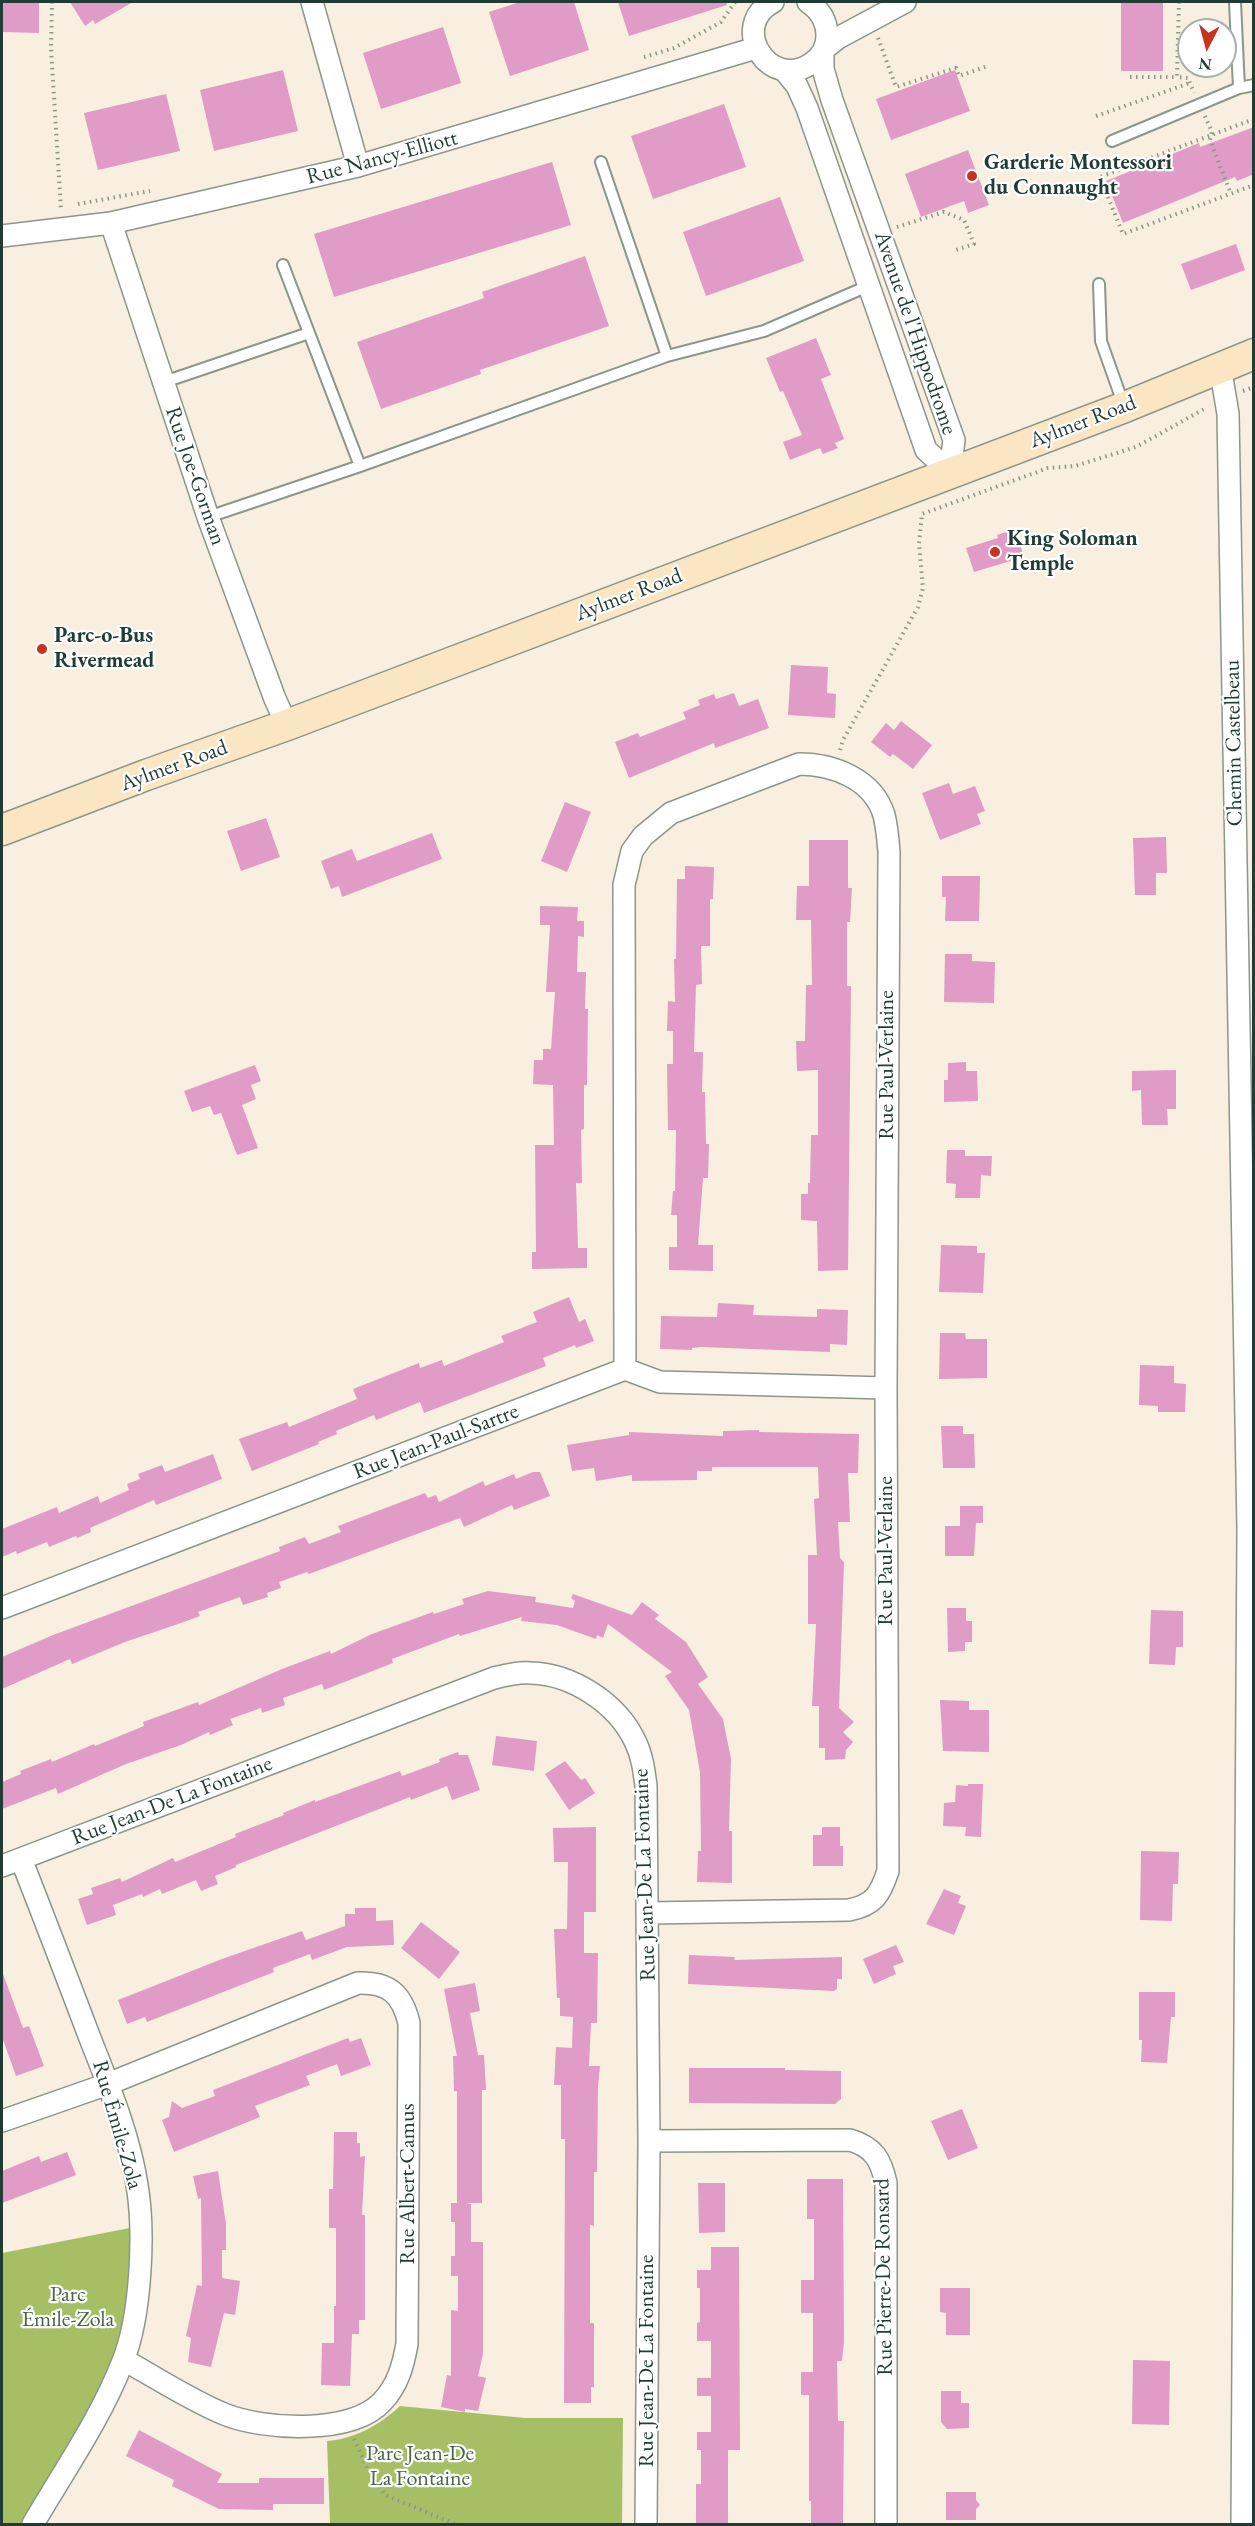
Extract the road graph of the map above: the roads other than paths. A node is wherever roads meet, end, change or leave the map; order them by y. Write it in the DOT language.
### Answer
graph roads {
  1 [pos="312,2"];
  2 [pos="808,2"];
  3 [pos="905,2"];
  4 [pos="1235,2"];
  5 [pos="764,5"];
  6 [pos="756,48"];
  7 [pos="823,50"];
  8 [pos="784,70"];
  9 [pos="1254,85"];
  10 [pos="1239,88"];
  11 [pos="1112,141"];
  12 [pos="602,162"];
  13 [pos="358,166"];
  14 [pos="111,223"];
  15 [pos="2,236"];
  16 [pos="283,265"];
  17 [pos="1099,284"];
  18 [pos="868,286"];
  19 [pos="309,333"];
  20 [pos="1254,354"];
  21 [pos="667,357"];
  22 [pos="1220,366"];
  23 [pos="164,382"];
  24 [pos="1125,407"];
  25 [pos="360,466"];
  26 [pos="950,472"];
  27 [pos="208,517"];
  28 [pos="287,725"];
  29 [pos="2,830"];
  30 [pos="625,1369"];
  31 [pos="886,1388"];
  32 [pos="2,1608"];
  33 [pos="11,1863"];
  34 [pos="647,1913"];
  35 [pos="108,2084"];
  36 [pos="2,2121"];
  37 [pos="649,2141"];
  38 [pos="124,2360"];
  39 [pos="33,2524"];
  40 [pos="646,2524"];
  41 [pos="886,2524"];
  42 [pos="1242,2524"];
  1 -- 13 [label="street"];
  2 -- 7 [label="street, Avenue de l'Hippodrome"];
  3 -- 7 [label="street"];
  4 -- 10 [label="lane"];
  5 -- 6 [label="street"];
  6 -- 8 [label="street"];
  6 -- 13 [label="street, Rue Nancy-Elliott"];
  7 -- 8 [label="street"];
  7 -- 26 [label="street, Avenue de l'Hippodrome"];
  8 -- 18 [label="street, Avenue de l'Hippodrome"];
  9 -- 10 [label="lane"];
  10 -- 11 [label="lane"];
  12 -- 21 [label="lane"];
  13 -- 14 [label="street, Rue Nancy-Elliott"];
  14 -- 15 [label="street, Rue Nancy-Elliott"];
  14 -- 23 [label="street, Rue Joe-Gorman"];
  16 -- 19 [label="lane"];
  17 -- 24 [label="lane"];
  18 -- 21 [label="lane"];
  18 -- 26 [label="street, Avenue de l'Hippodrome"];
  19 -- 23 [label="lane"];
  19 -- 25 [label="lane"];
  20 -- 22 [label="main road, Aylmer Road"];
  21 -- 25 [label="lane"];
  22 -- 24 [label="main road, Aylmer Road"];
  22 -- 42 [label="street, Chemin Castelbeau"];
  23 -- 27 [label="street, Rue Joe-Gorman"];
  24 -- 26 [label="main road, Aylmer Road"];
  25 -- 27 [label="lane"];
  26 -- 28 [label="main road, Aylmer Road"];
  27 -- 28 [label="street, Rue Joe-Gorman"];
  28 -- 29 [label="main road, Aylmer Road"];
  30 -- 31 [label="street"];
  30 -- 31 [label="street, Rue Paul-Verlaine"];
  30 -- 32 [label="street, Rue Jean-Paul-Sartre"];
  31 -- 34 [label="street, Rue Paul-Verlaine"];
  33 -- 34 [label="street, Rue Jean-De La Fontaine"];
  33 -- 35 [label="street, Rue Émile-Zola"];
  34 -- 37 [label="street, Rue Jean-De La Fontaine"];
  35 -- 36 [label="street, Rue Albert-Camus"];
  35 -- 38 [label="street, Rue Émile-Zola"];
  35 -- 38 [label="street, Rue Albert-Camus"];
  37 -- 40 [label="street, Rue Jean-De La Fontaine"];
  37 -- 41 [label="street, Rue Pierre-De Ronsard"];
  38 -- 39 [label="street, Rue Émile-Zola"];
}
